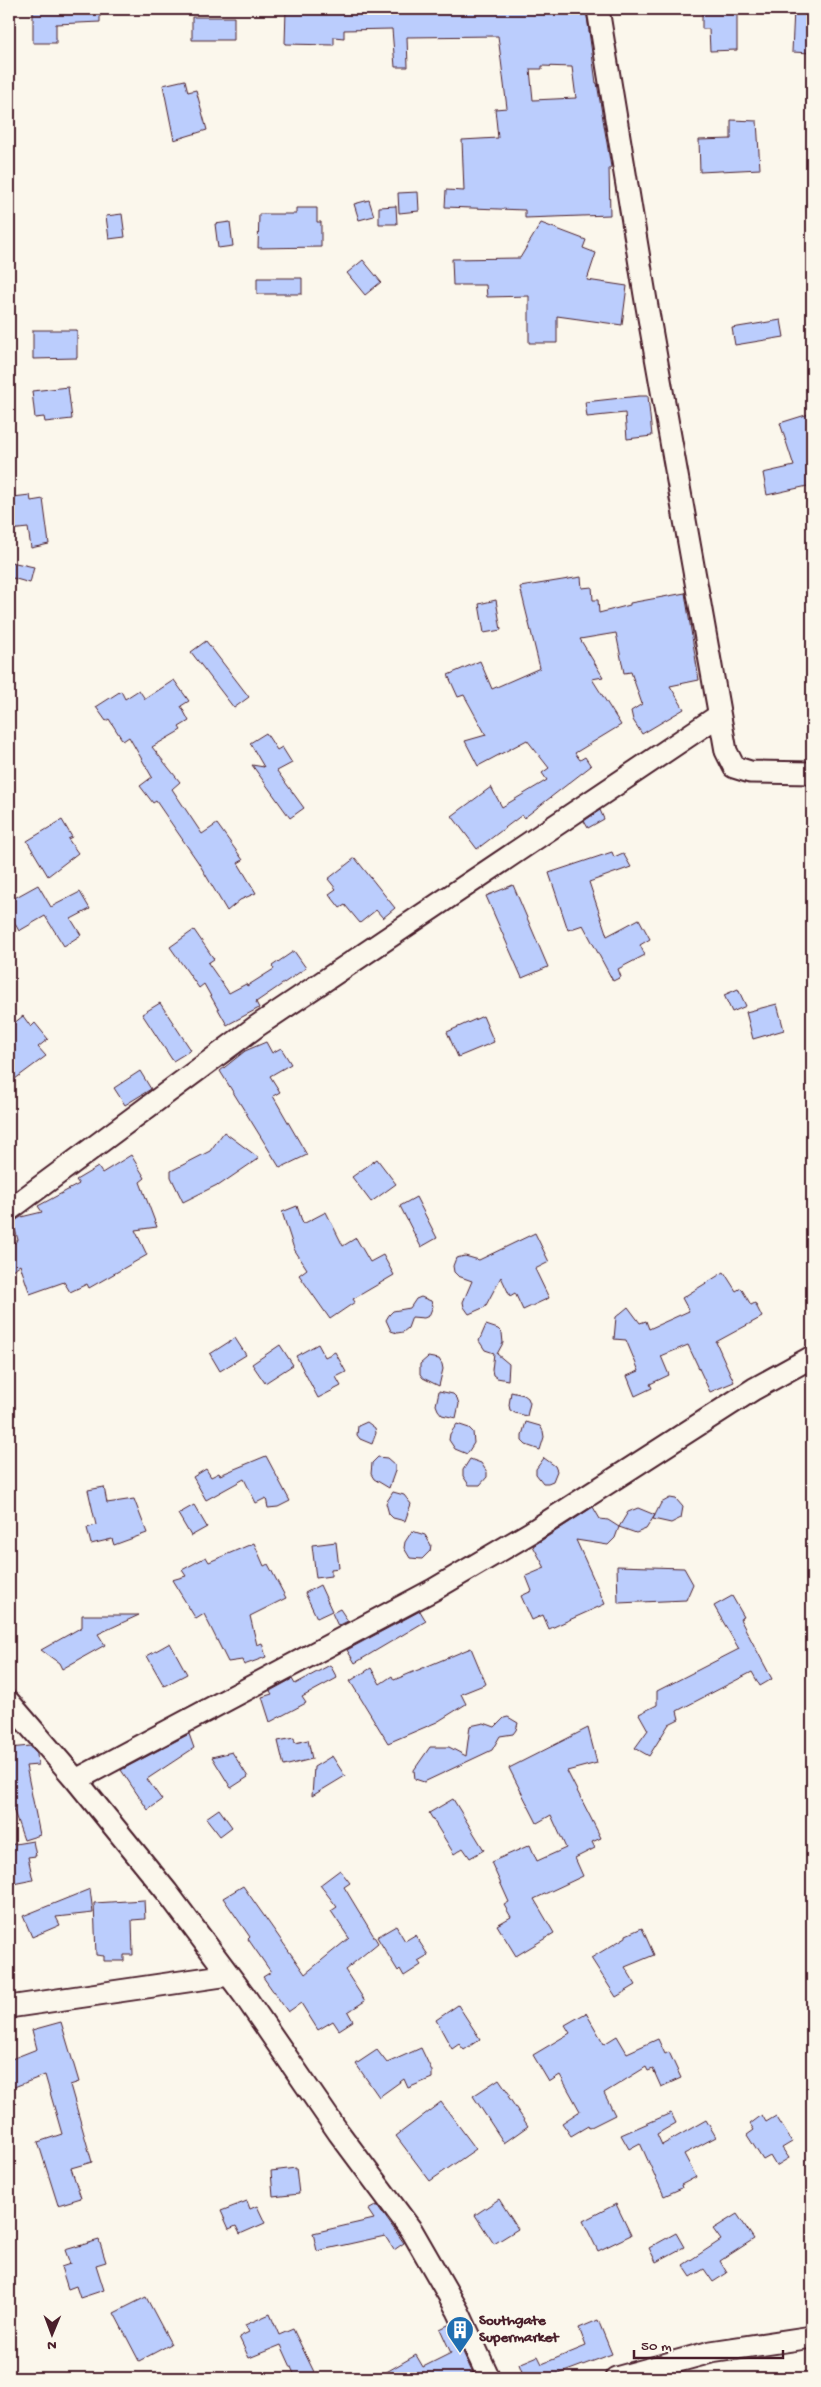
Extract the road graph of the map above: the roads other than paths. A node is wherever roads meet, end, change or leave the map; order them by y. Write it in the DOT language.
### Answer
graph roads {
  1 [pos="598,9"];
  2 [pos="718,716"];
  3 [pos="812,773"];
  4 [pos="9,1210"];
  5 [pos="812,1356"];
  6 [pos="9,1702"];
  7 [pos="76,1780"];
  8 [pos="229,1975"];
  9 [pos="9,2007"];
  10 [pos="812,2336"];
  11 [pos="490,2378"];
  12 [pos="616,2378"];
  1 -- 2 [label="street"];
  2 -- 3 [label="street"];
  2 -- 4 [label="street"];
  5 -- 7 [label="street"];
  6 -- 7 [label="street"];
  7 -- 8 [label="street"];
  8 -- 9 [label="street"];
  8 -- 11 [label="street"];
  10 -- 12 [label="street"];
}
